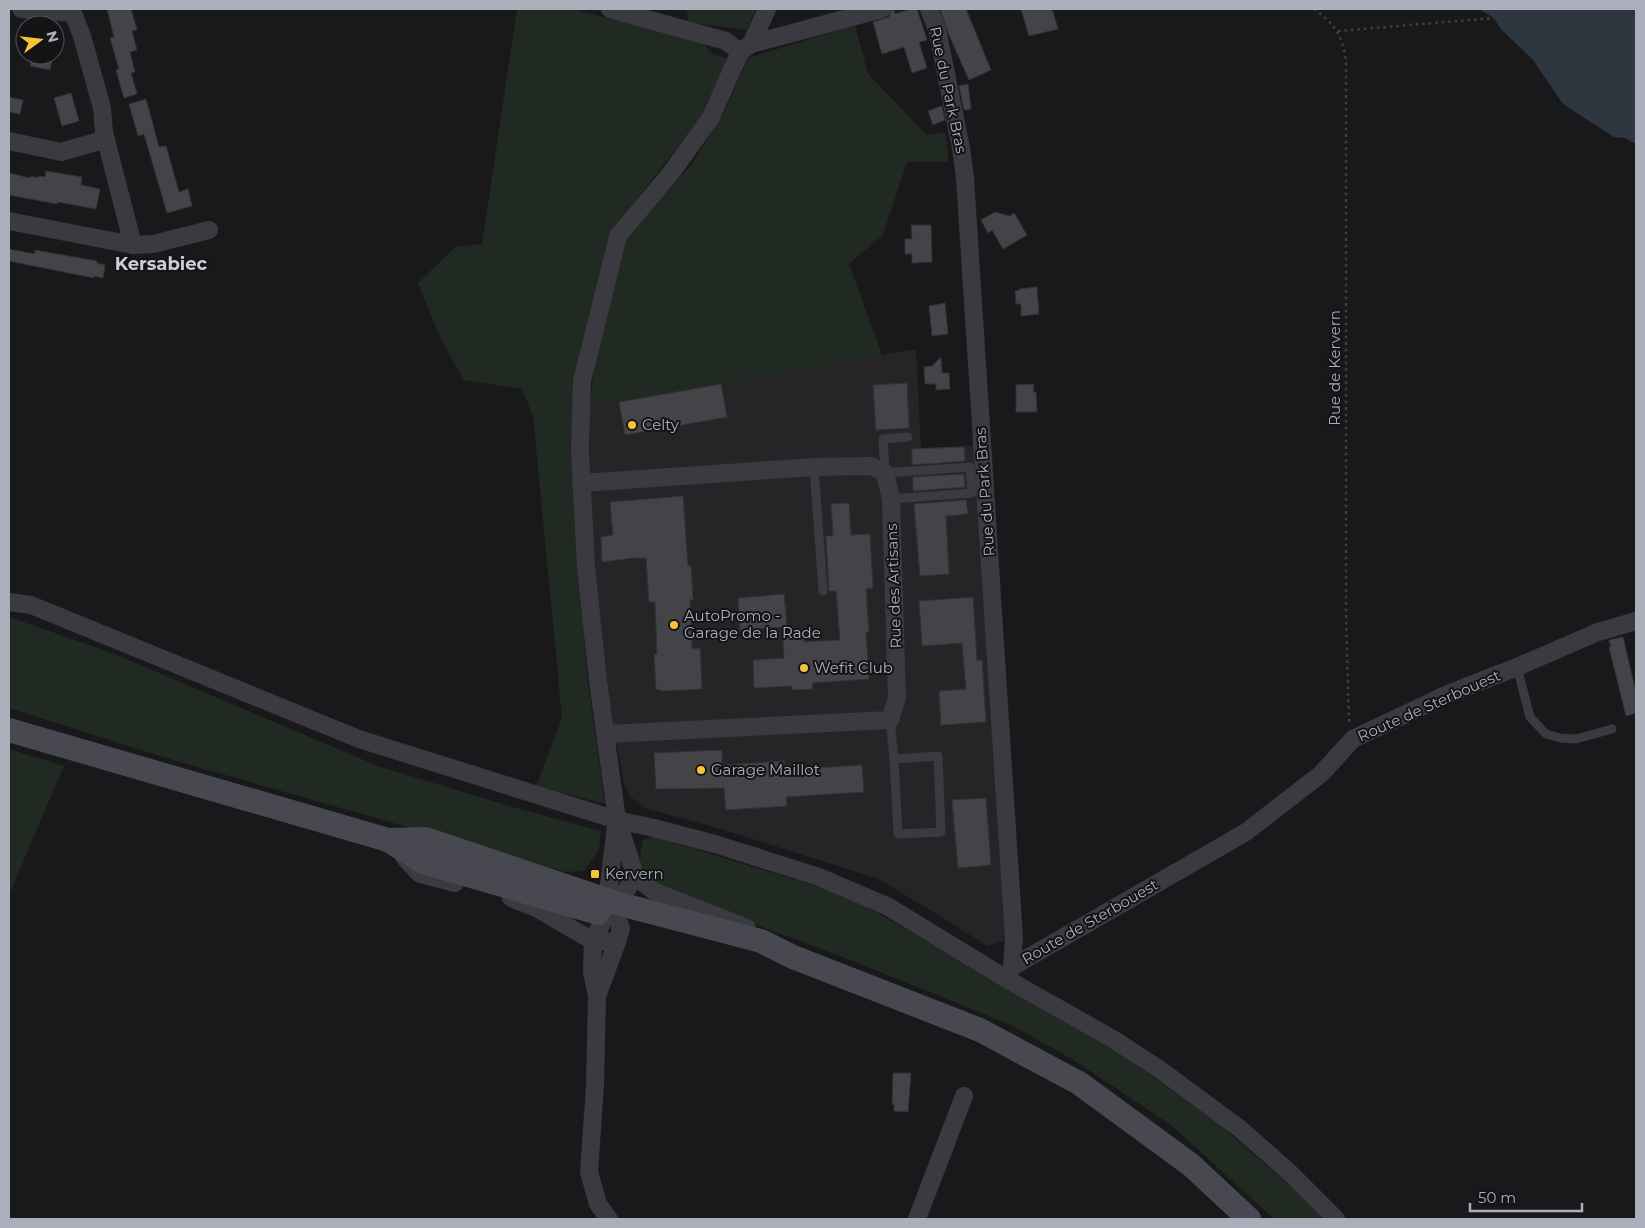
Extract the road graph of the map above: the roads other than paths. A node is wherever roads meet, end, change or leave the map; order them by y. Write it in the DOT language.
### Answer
graph roads {
  1 [pos="21,9"];
  2 [pos="610,9"];
  3 [pos="767,9"];
  4 [pos="882,9"];
  5 [pos="929,9"];
  6 [pos="746,48"];
  7 [pos="106,139"];
  8 [pos="9,141"];
  9 [pos="9,221"];
  10 [pos="209,230"];
  11 [pos="133,245"];
  12 [pos="908,437"];
  13 [pos="814,467"];
  14 [pos="885,473"];
  15 [pos="582,483"];
  16 [pos="891,499"];
  17 [pos="823,591"];
  18 [pos="9,602"];
  19 [pos="1636,622"];
  20 [pos="1516,667"];
  21 [pos="890,720"];
  22 [pos="1612,729"];
  23 [pos="9,730"];
  24 [pos="606,734"];
  25 [pos="894,759"];
  26 [pos="617,820"];
  27 [pos="388,840"];
  28 [pos="636,877"];
  29 [pos="613,912"];
  30 [pos="593,941"];
  31 [pos="617,942"];
  32 [pos="792,957"];
  33 [pos="1008,972"];
  34 [pos="597,996"];
  35 [pos="964,1096"];
  36 [pos="609,1219"];
  37 [pos="917,1219"];
  38 [pos="1249,1219"];
  39 [pos="1336,1219"];
  1 -- 7 [label="street"];
  2 -- 6 [label="street"];
  3 -- 6 [label="street"];
  4 -- 6 [label="street"];
  5 -- 33 [label="street, Rue du Park Bras"];
  6 -- 15 [label="street"];
  7 -- 8 [label="street"];
  7 -- 11 [label="street"];
  9 -- 11 [label="street"];
  10 -- 11 [label="street"];
  12 -- 14 [label="lane"];
  13 -- 14 [label="street"];
  13 -- 15 [label="street"];
  13 -- 17 [label="lane"];
  14 -- 16 [label="street, Rue des Artisans"];
  14 -- 16 [label="lane"];
  15 -- 24 [label="street"];
  16 -- 21 [label="street, Rue des Artisans"];
  18 -- 26 [label="street"];
  19 -- 20 [label="street, Route de Sterbouest"];
  20 -- 22 [label="lane"];
  20 -- 33 [label="street, Route de Sterbouest"];
  21 -- 24 [label="street"];
  21 -- 25 [label="lane"];
  23 -- 27 [label="main road"];
  24 -- 26 [label="street"];
  25 -- 25 [label="lane"];
  26 -- 28 [label="street"];
  26 -- 29 [label="street"];
  26 -- 33 [label="street"];
  27 -- 29 [label="main road"];
  27 -- 30 [label="street"];
  28 -- 29 [label="street"];
  28 -- 32 [label="street"];
  29 -- 30 [label="street"];
  29 -- 31 [label="street"];
  29 -- 32 [label="main road"];
  30 -- 31 [label="street"];
  30 -- 34 [label="street"];
  31 -- 34 [label="street"];
  32 -- 38 [label="main road"];
  33 -- 39 [label="street"];
  34 -- 36 [label="street"];
  35 -- 37 [label="street"];
}
